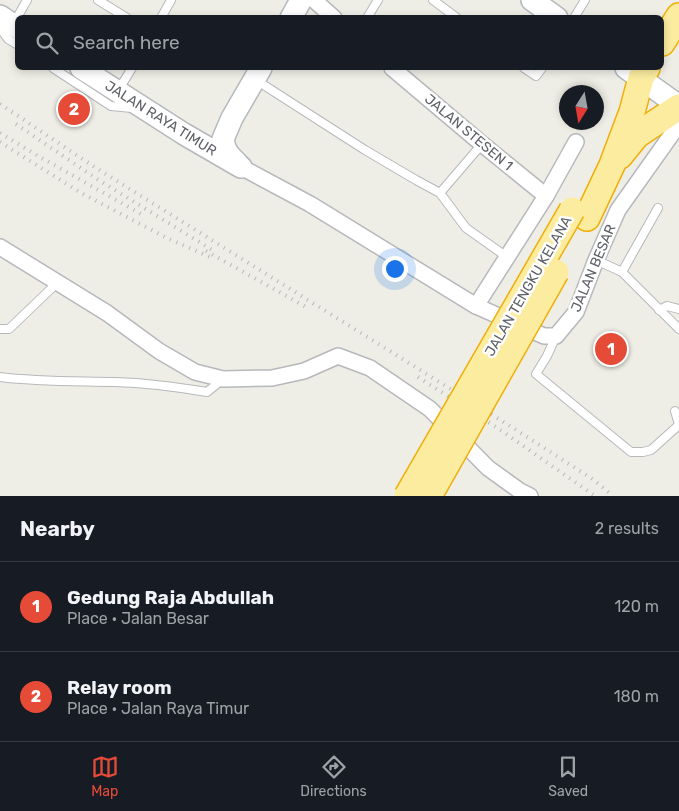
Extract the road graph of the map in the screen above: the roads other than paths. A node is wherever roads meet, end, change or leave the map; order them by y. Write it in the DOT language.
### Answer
graph roads {
  1 [pos="27,0"];
  2 [pos="98,0"];
  3 [pos="171,0"];
  4 [pos="301,0"];
  5 [pos="314,0"];
  6 [pos="378,0"];
  7 [pos="433,0"];
  8 [pos="532,0"];
  9 [pos="585,0"];
  10 [pos="672,0"];
  11 [pos="18,15"];
  12 [pos="122,15"];
  13 [pos="163,15"];
  14 [pos="293,15"];
  15 [pos="331,15"];
  16 [pos="369,15"];
  17 [pos="453,15"];
  18 [pos="553,15"];
  19 [pos="576,15"];
  20 [pos="663,15"];
  21 [pos="679,16"];
  22 [pos="664,40"];
  23 [pos="56,70"];
  24 [pos="84,70"];
  25 [pos="131,70"];
  26 [pos="394,70"];
  27 [pos="527,70"];
  28 [pos="540,70"];
  29 [pos="634,70"];
  30 [pos="258,73"];
  31 [pos="118,91"];
  32 [pos="679,106"];
  33 [pos="144,108"];
  34 [pos="232,118"];
  35 [pos="679,124"];
  36 [pos="184,134"];
  37 [pos="576,142"];
  38 [pos="482,144"];
  39 [pos="612,164"];
  40 [pos="241,167"];
  41 [pos="440,193"];
  42 [pos="546,196"];
  43 [pos="658,208"];
  44 [pos="579,214"];
  45 [pos="0,247"];
  46 [pos="507,257"];
  47 [pos="596,260"];
  48 [pos="622,272"];
  49 [pos="57,283"];
  50 [pos="476,306"];
  51 [pos="679,309"];
  52 [pos="659,310"];
  53 [pos="0,329"];
  54 [pos="679,330"];
  55 [pos="556,336"];
  56 [pos="0,377"];
  57 [pos="223,379"];
  58 [pos="675,411"];
  59 [pos="679,425"];
  60 [pos="407,496"];
  61 [pos="429,496"];
  62 [pos="530,496"];
  1 -- 11 [label="lane"];
  2 -- 12 [label="lane"];
  3 -- 13 [label="lane"];
  4 -- 14 [label="main road"];
  5 -- 15 [label="street"];
  6 -- 16 [label="lane"];
  7 -- 17 [label="lane"];
  8 -- 18 [label="main road"];
  9 -- 19 [label="lane"];
  10 -- 20 [label="highway"];
  21 -- 22 [label="highway"];
  23 -- 33 [label="lane"];
  24 -- 31 [label="main road, JALAN RAYA TIMUR"];
  25 -- 31 [label="lane"];
  26 -- 38 [label="street, JALAN STESEN 1"];
  27 -- 28 [label="lane"];
  29 -- 32 [label="main road"];
  29 -- 39 [label="highway, JALAN TENGKU KELANA"];
  29 -- 44 [label="highway, JALAN TENGKU KELANA"];
  30 -- 34 [label="main road"];
  30 -- 41 [label="lane"];
  31 -- 33 [label="main road, JALAN RAYA TIMUR"];
  32 -- 39 [label="highway"];
  33 -- 36 [label="main road, JALAN RAYA TIMUR"];
  34 -- 36 [label="main road"];
  34 -- 40 [label="main road"];
  35 -- 47 [label="street, JALAN BESAR"];
  36 -- 40 [label="main road, JALAN RAYA TIMUR"];
  37 -- 42 [label="street"];
  38 -- 41 [label="lane"];
  38 -- 42 [label="street, JALAN STESEN 1"];
  39 -- 44 [label="highway, JALAN TENGKU KELANA"];
  40 -- 50 [label="street"];
  41 -- 46 [label="lane"];
  42 -- 46 [label="street"];
  43 -- 48 [label="lane"];
  44 -- 60 [label="highway, JALAN TENGKU KELANA, bridge"];
  44 -- 61 [label="highway, JALAN TENGKU KELANA, bridge"];
  45 -- 49 [label="street"];
  46 -- 50 [label="street"];
  47 -- 48 [label="lane"];
  47 -- 55 [label="street, JALAN BESAR"];
  48 -- 52 [label="lane"];
  49 -- 53 [label="lane"];
  49 -- 57 [label="street"];
  50 -- 55 [label="street"];
  51 -- 52 [label="lane"];
  52 -- 54 [label="lane"];
  55 -- 59 [label="lane"];
  56 -- 57 [label="lane"];
  57 -- 62 [label="street"];
  58 -- 59 [label="lane"];
}
